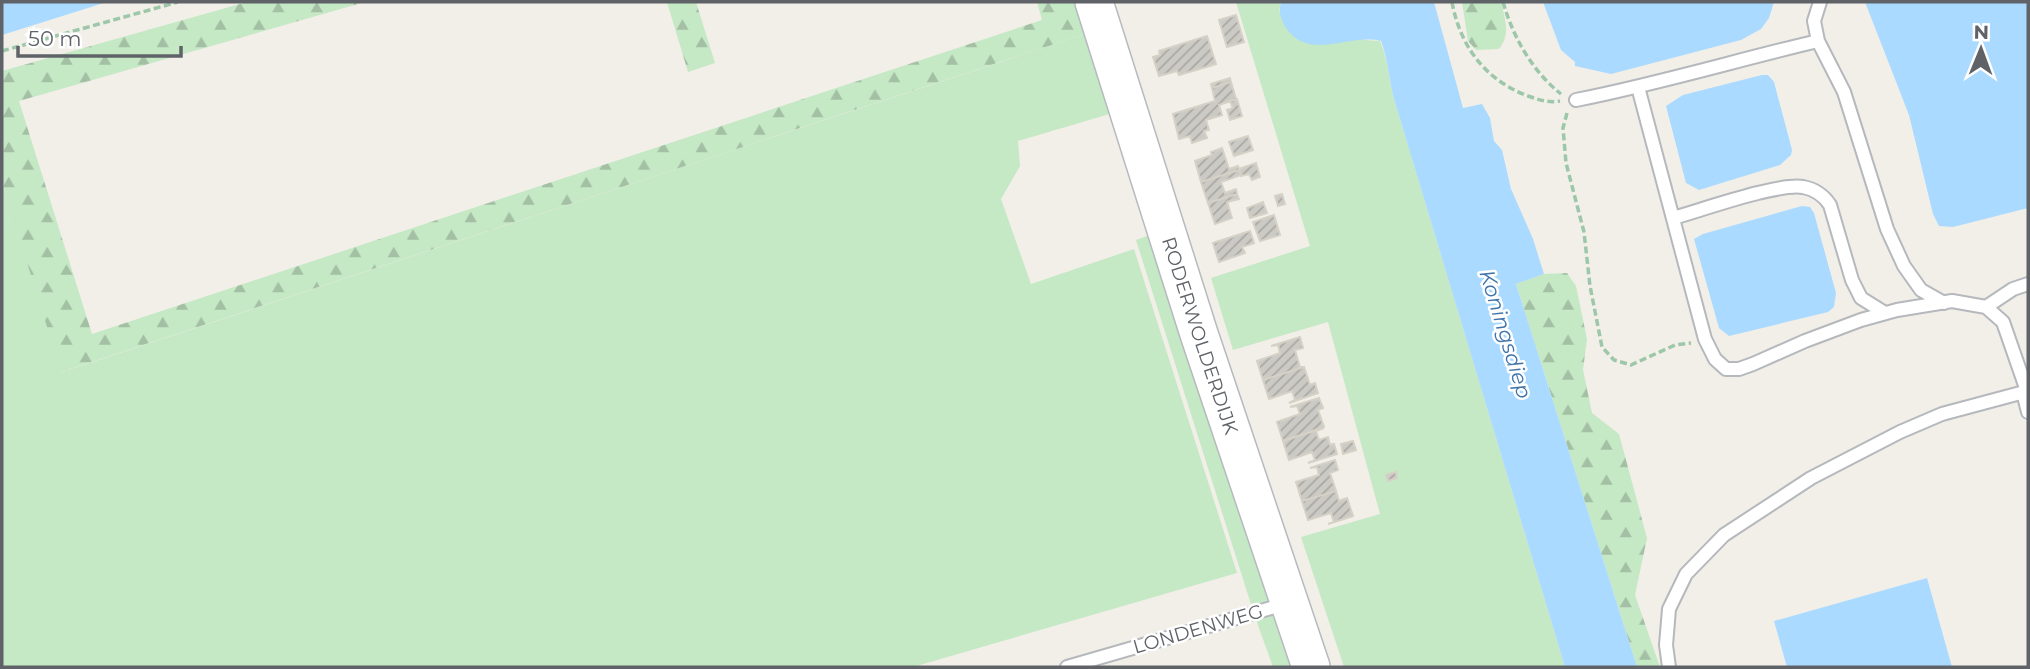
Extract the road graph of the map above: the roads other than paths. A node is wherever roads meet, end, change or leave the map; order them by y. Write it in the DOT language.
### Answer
graph roads {
  1 [pos="1094,2"];
  2 [pos="1821,2"];
  3 [pos="1818,41"];
  4 [pos="1638,87"];
  5 [pos="1576,100"];
  6 [pos="1673,218"];
  7 [pos="2028,284"];
  8 [pos="1944,303"];
  9 [pos="1986,307"];
  10 [pos="1885,313"];
  11 [pos="2026,392"];
  12 [pos="2028,412"];
  13 [pos="1289,603"];
  14 [pos="1067,667"];
  15 [pos="1311,667"];
  16 [pos="1669,667"];
  1 -- 13 [label="street, RODERWOLDERDIJK"];
  2 -- 3 [label="lane"];
  3 -- 4 [label="lane"];
  3 -- 8 [label="lane"];
  4 -- 5 [label="lane"];
  4 -- 6 [label="lane"];
  6 -- 10 [label="lane"];
  6 -- 10 [label="lane"];
  7 -- 9 [label="lane"];
  8 -- 9 [label="lane"];
  8 -- 10 [label="lane"];
  9 -- 11 [label="lane"];
  11 -- 12 [label="lane"];
  11 -- 16 [label="lane"];
  13 -- 14 [label="lane, LONDENWEG"];
  13 -- 15 [label="street, RODERWOLDERDIJK"];
}
